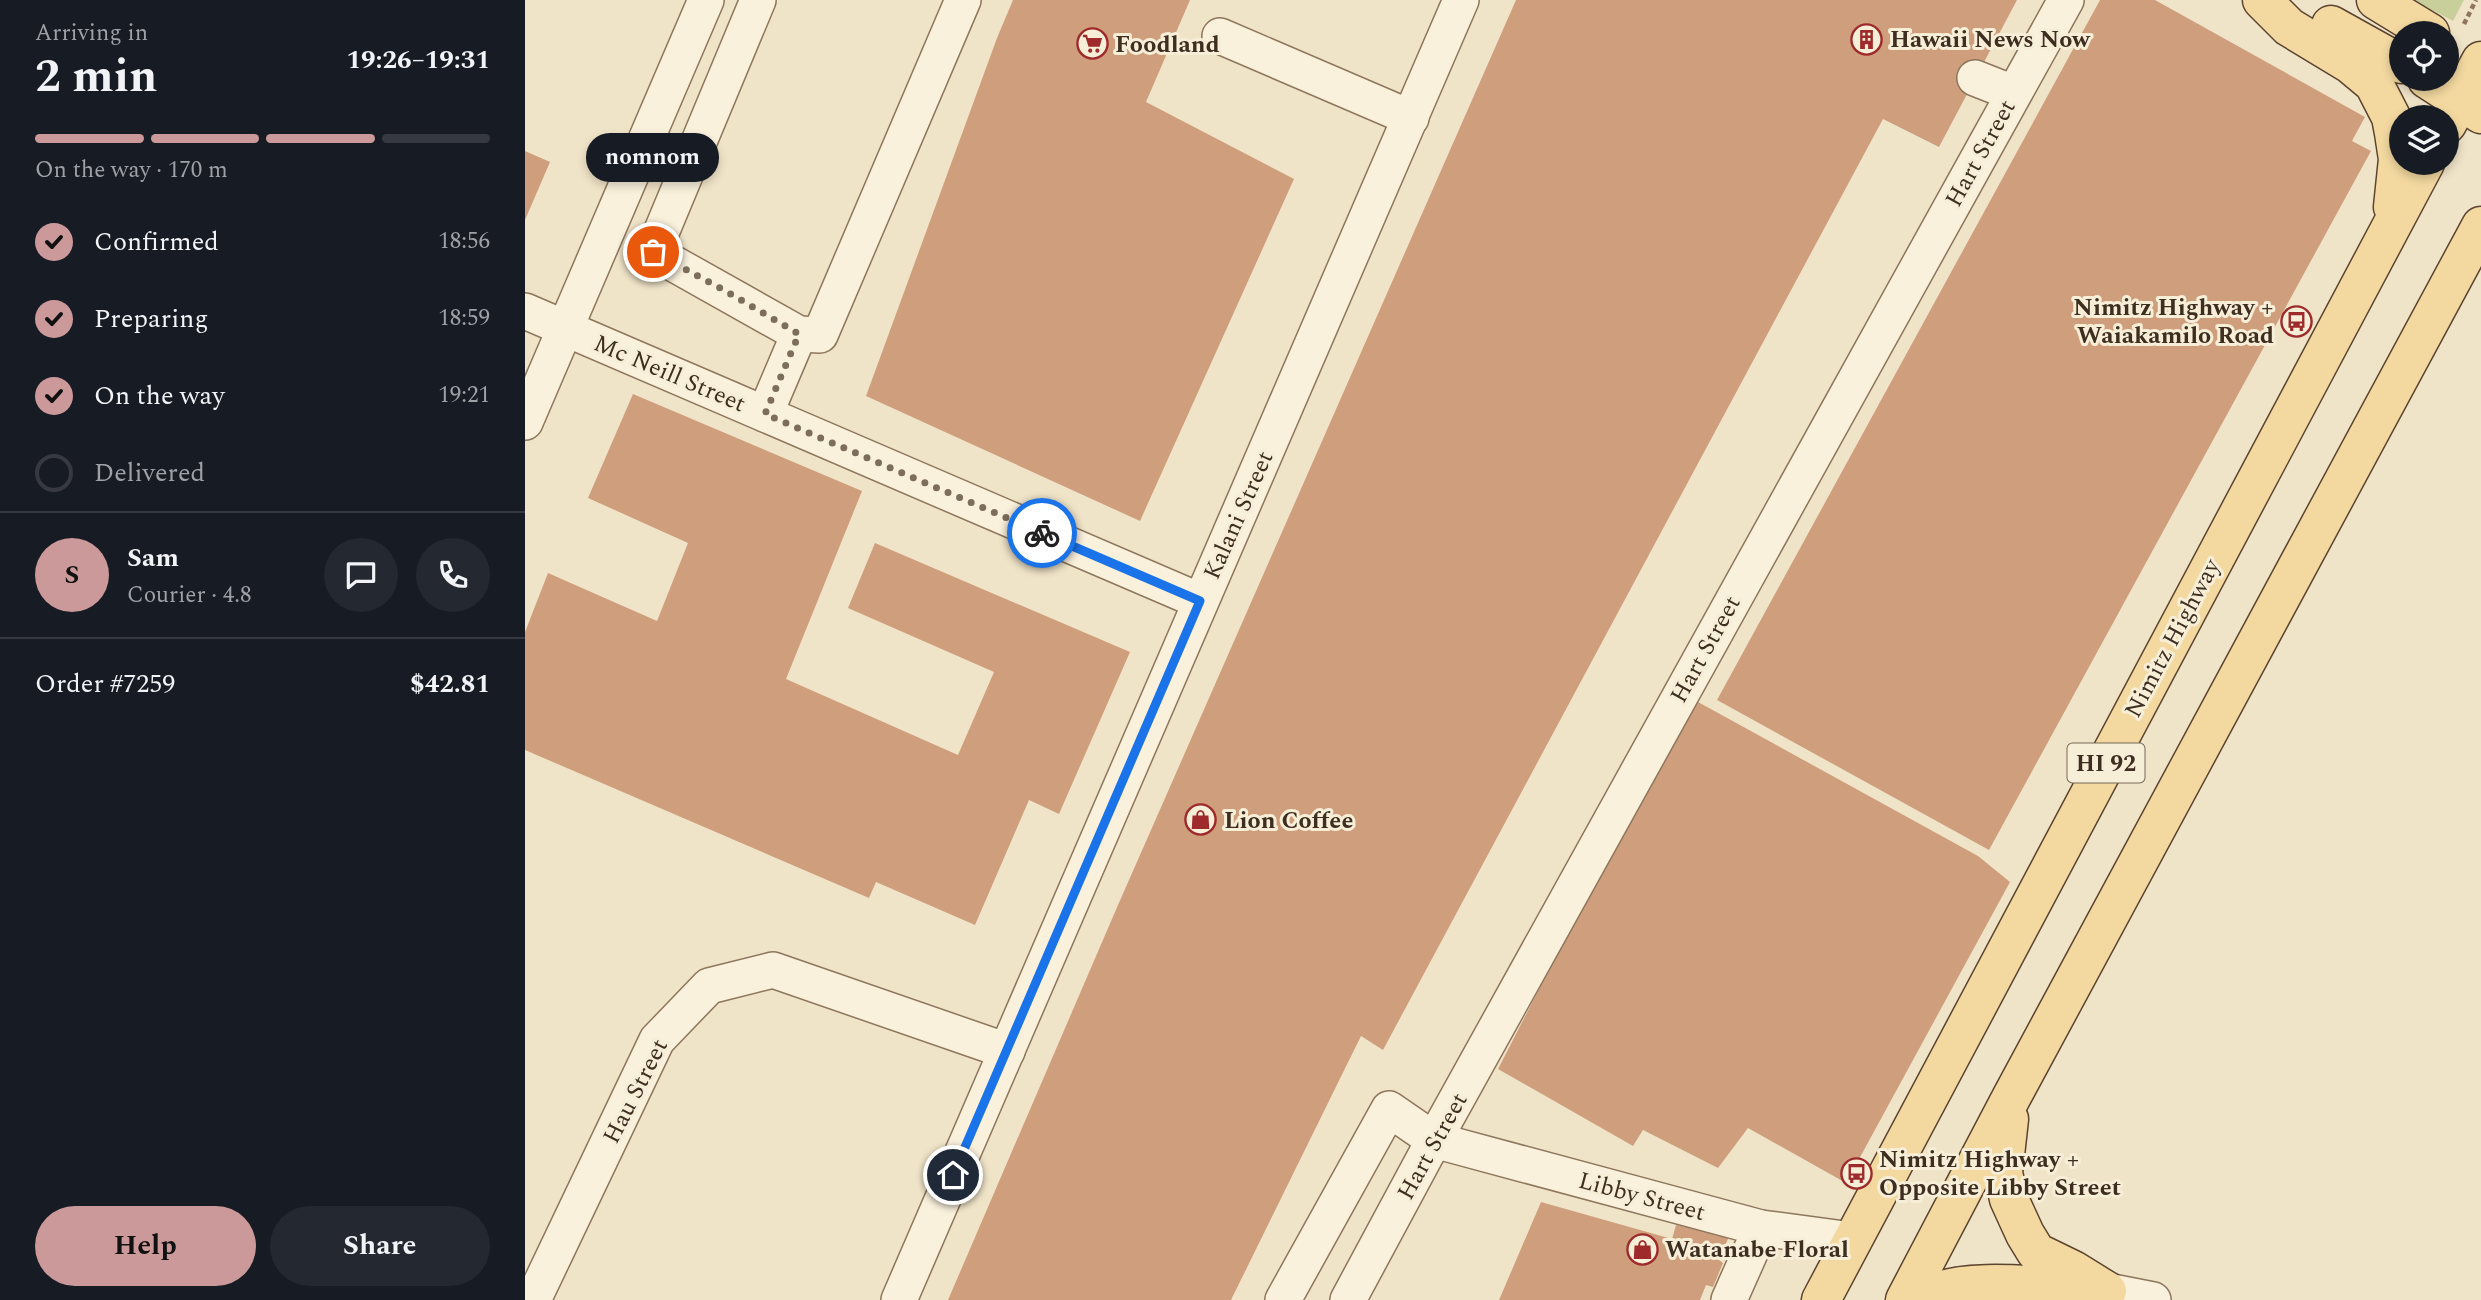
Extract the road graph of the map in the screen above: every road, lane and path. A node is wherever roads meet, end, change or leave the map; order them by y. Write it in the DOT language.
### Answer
graph roads {
  1 [pos="706,0"];
  2 [pos="758,0"];
  3 [pos="963,0"];
  4 [pos="1461,0"];
  5 [pos="2066,0"];
  6 [pos="2262,0"];
  7 [pos="2287,0"];
  8 [pos="2377,0"];
  9 [pos="2476,0"];
  10 [pos="1220,36"];
  11 [pos="2463,50"];
  12 [pos="2389,57"];
  13 [pos="1975,78"];
  14 [pos="2439,91"];
  15 [pos="2013,93"];
  16 [pos="2462,113"];
  17 [pos="1411,118"];
  18 [pos="2419,175"];
  19 [pos="2481,226"];
  20 [pos="2391,227"];
  21 [pos="2469,265"];
  22 [pos="525,311"];
  23 [pos="566,329"];
  24 [pos="799,334"];
  25 [pos="765,414"];
  26 [pos="525,422"];
  27 [pos="1200,601"];
  28 [pos="1007,1051"];
  29 [pos="2011,1098"];
  30 [pos="1434,1140"];
  31 [pos="1761,1228"];
  32 [pos="1852,1240"];
  33 [pos="2105,1295"];
  34 [pos="533,1300"];
  35 [pos="899,1300"];
  36 [pos="1283,1300"];
  37 [pos="1348,1300"];
  38 [pos="1729,1300"];
  39 [pos="1821,1300"];
  40 [pos="1905,1300"];
  41 [pos="1921,1300"];
  42 [pos="2153,1300"];
  1 -- 23 [label="street"];
  2 -- 24 [label="street"];
  3 -- 24 [label="street"];
  4 -- 17 [label="street, Kalani Street"];
  5 -- 15 [label="street, Hart Street"];
  6 -- 20 [label="main road"];
  7 -- 12 [label="main road"];
  8 -- 11 [label="main road"];
  9 -- 11 [label="path"];
  10 -- 17 [label="street"];
  11 -- 16 [label="main road"];
  13 -- 15 [label="street"];
  14 -- 16 [label="main road"];
  15 -- 30 [label="street, Hart Street"];
  17 -- 27 [label="street, Kalani Street"];
  18 -- 20 [label="main road, Nimitz Highway / HI 92"];
  19 -- 21 [label="main road, HI 92"];
  20 -- 32 [label="main road, Nimitz Highway / HI 92"];
  21 -- 29 [label="main road, HI 92"];
  22 -- 23 [label="street, Mc Neill Street"];
  23 -- 25 [label="street, Mc Neill Street"];
  23 -- 26 [label="street"];
  24 -- 25 [label="street"];
  25 -- 27 [label="street, Mc Neill Street"];
  27 -- 28 [label="street, Kalani Street"];
  28 -- 34 [label="street, Hau Street"];
  28 -- 35 [label="street, Kalani Street"];
  29 -- 33 [label="main road"];
  29 -- 40 [label="main road, HI 92"];
  30 -- 31 [label="street, Libby Street"];
  30 -- 36 [label="street, Libby Street"];
  30 -- 37 [label="street, Hart Street"];
  31 -- 32 [label="street, Libby Street"];
  31 -- 38 [label="street"];
  32 -- 39 [label="main road, Nimitz Highway / HI 92"];
  33 -- 41 [label="main road"];
  33 -- 42 [label="street"];
}
